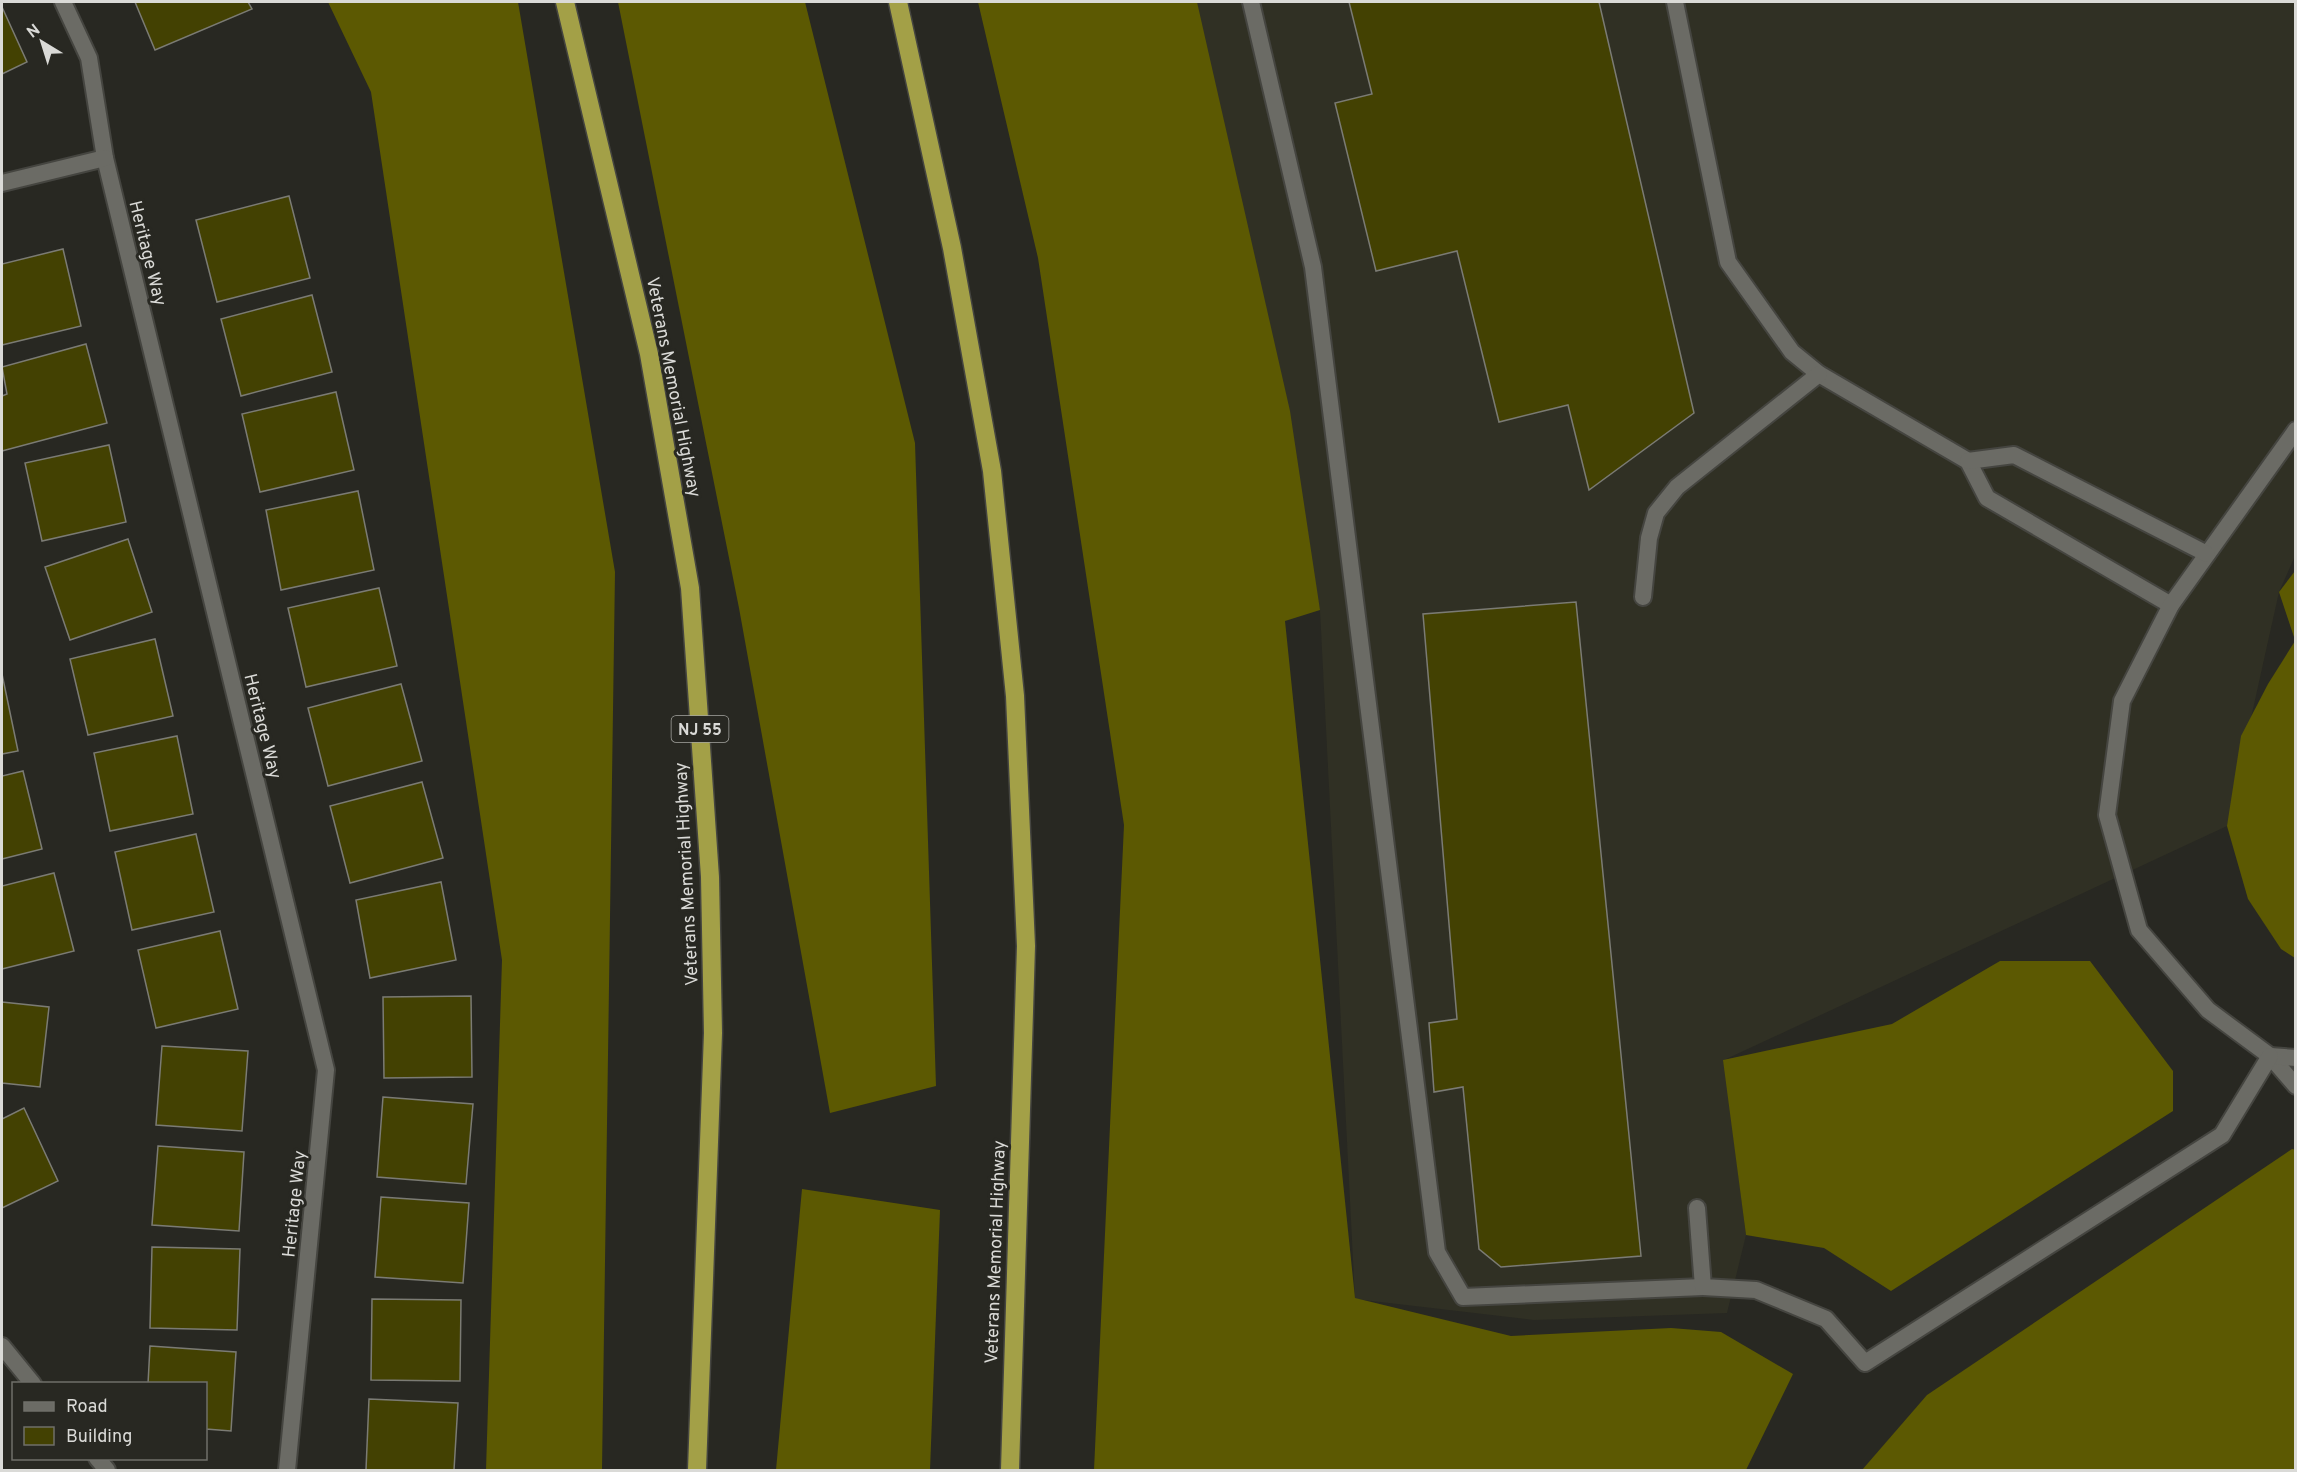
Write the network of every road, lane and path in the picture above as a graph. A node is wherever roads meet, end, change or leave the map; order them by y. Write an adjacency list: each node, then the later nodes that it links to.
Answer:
1 (63, 2): 6 (street, Heritage Way)
2 (565, 2): 22 (highway, Veterans Memorial Highway / NJ 55)
3 (898, 2): 23 (highway, Veterans Memorial Highway)
4 (1251, 2): 18 (street)
5 (1675, 2): 8 (street)
6 (105, 158): 7 (street); 21 (street, Heritage Way)
7 (2, 183)
8 (1819, 374): 10 (street); 12 (street)
9 (2295, 429): 11 (street)
10 (1968, 461): 11 (street); 13 (street)
11 (2207, 554): 13 (street)
12 (1642, 597)
13 (2171, 605): 14 (street)
14 (2270, 1056): 15 (street); 16 (street); 18 (street)
15 (2295, 1058)
16 (2295, 1086)
17 (1697, 1208): 18 (street)
18 (1703, 1287)
19 (2, 1346): 20 (street)
20 (32, 1382)
21 (287, 1470)
22 (697, 1470)
23 (1010, 1470)

